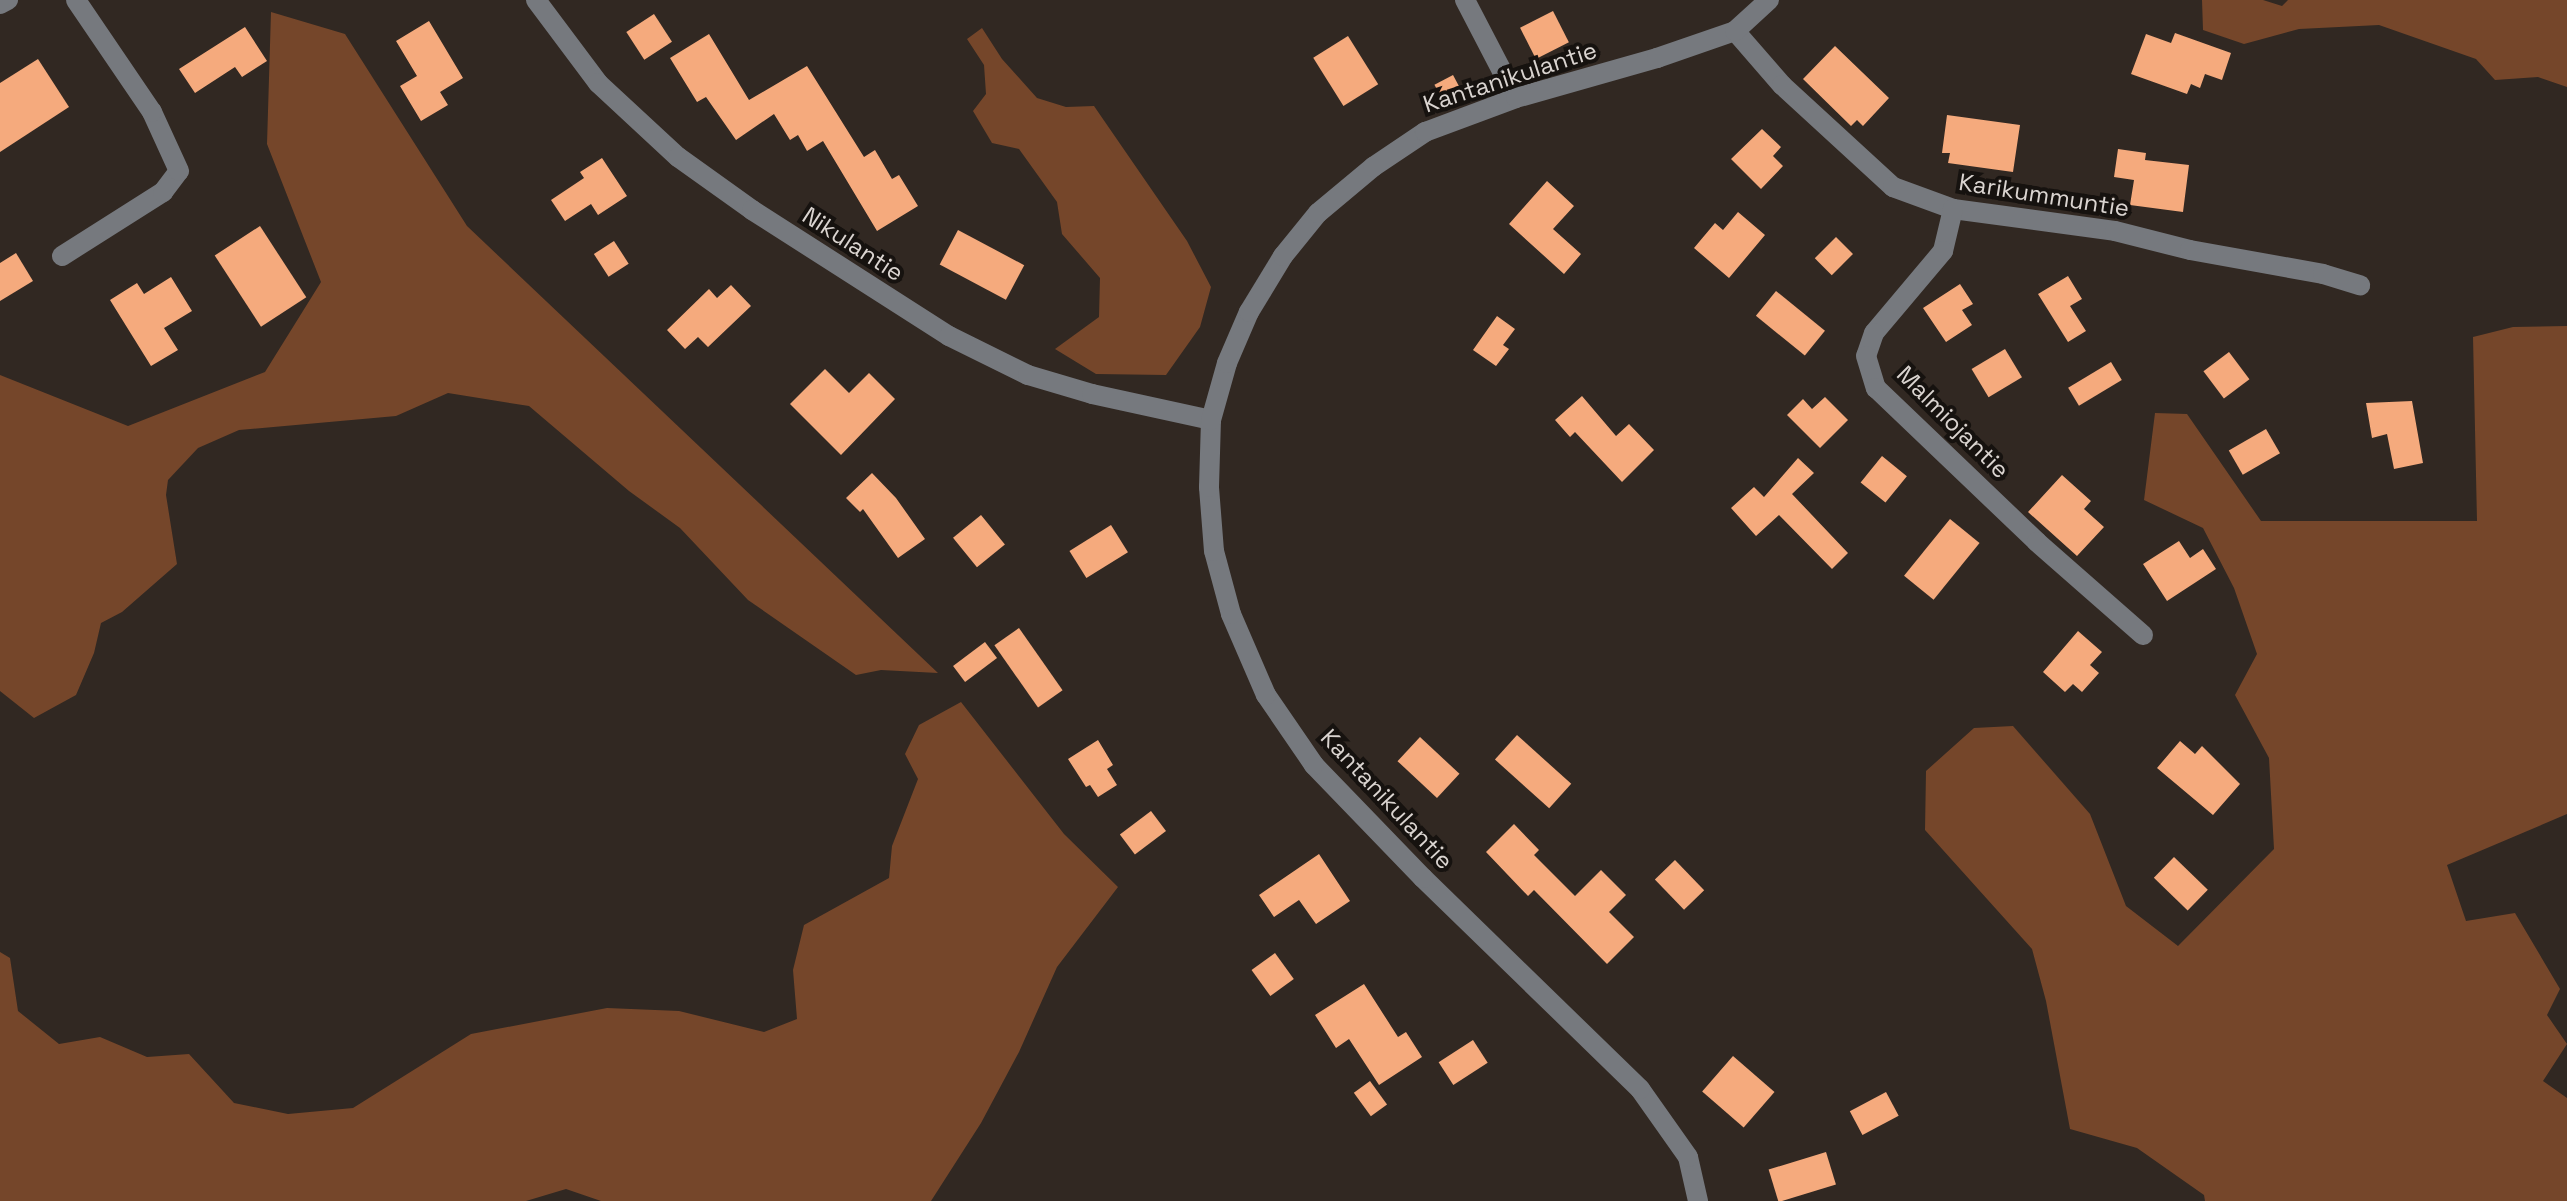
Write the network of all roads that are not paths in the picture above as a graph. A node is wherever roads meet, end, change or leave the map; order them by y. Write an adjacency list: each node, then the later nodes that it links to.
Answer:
1 (8, 0): 6 (street)
2 (76, 0): 10 (street)
3 (536, 0): 12 (street, Nikulantie)
4 (1465, 0): 8 (street)
5 (1769, 0): 7 (street, Kantanikulantie)
6 (0, 4)
7 (1735, 31): 8 (street, Kantanikulantie); 9 (street, Karikummuntie)
8 (1516, 98): 12 (street, Kantanikulantie)
9 (1953, 209): 11 (street, Karikummuntie); 13 (street, Malmiojantie)
10 (62, 256)
11 (2360, 285)
12 (1211, 420): 14 (street, Kantanikulantie)
13 (2143, 635)
14 (1698, 1201)

